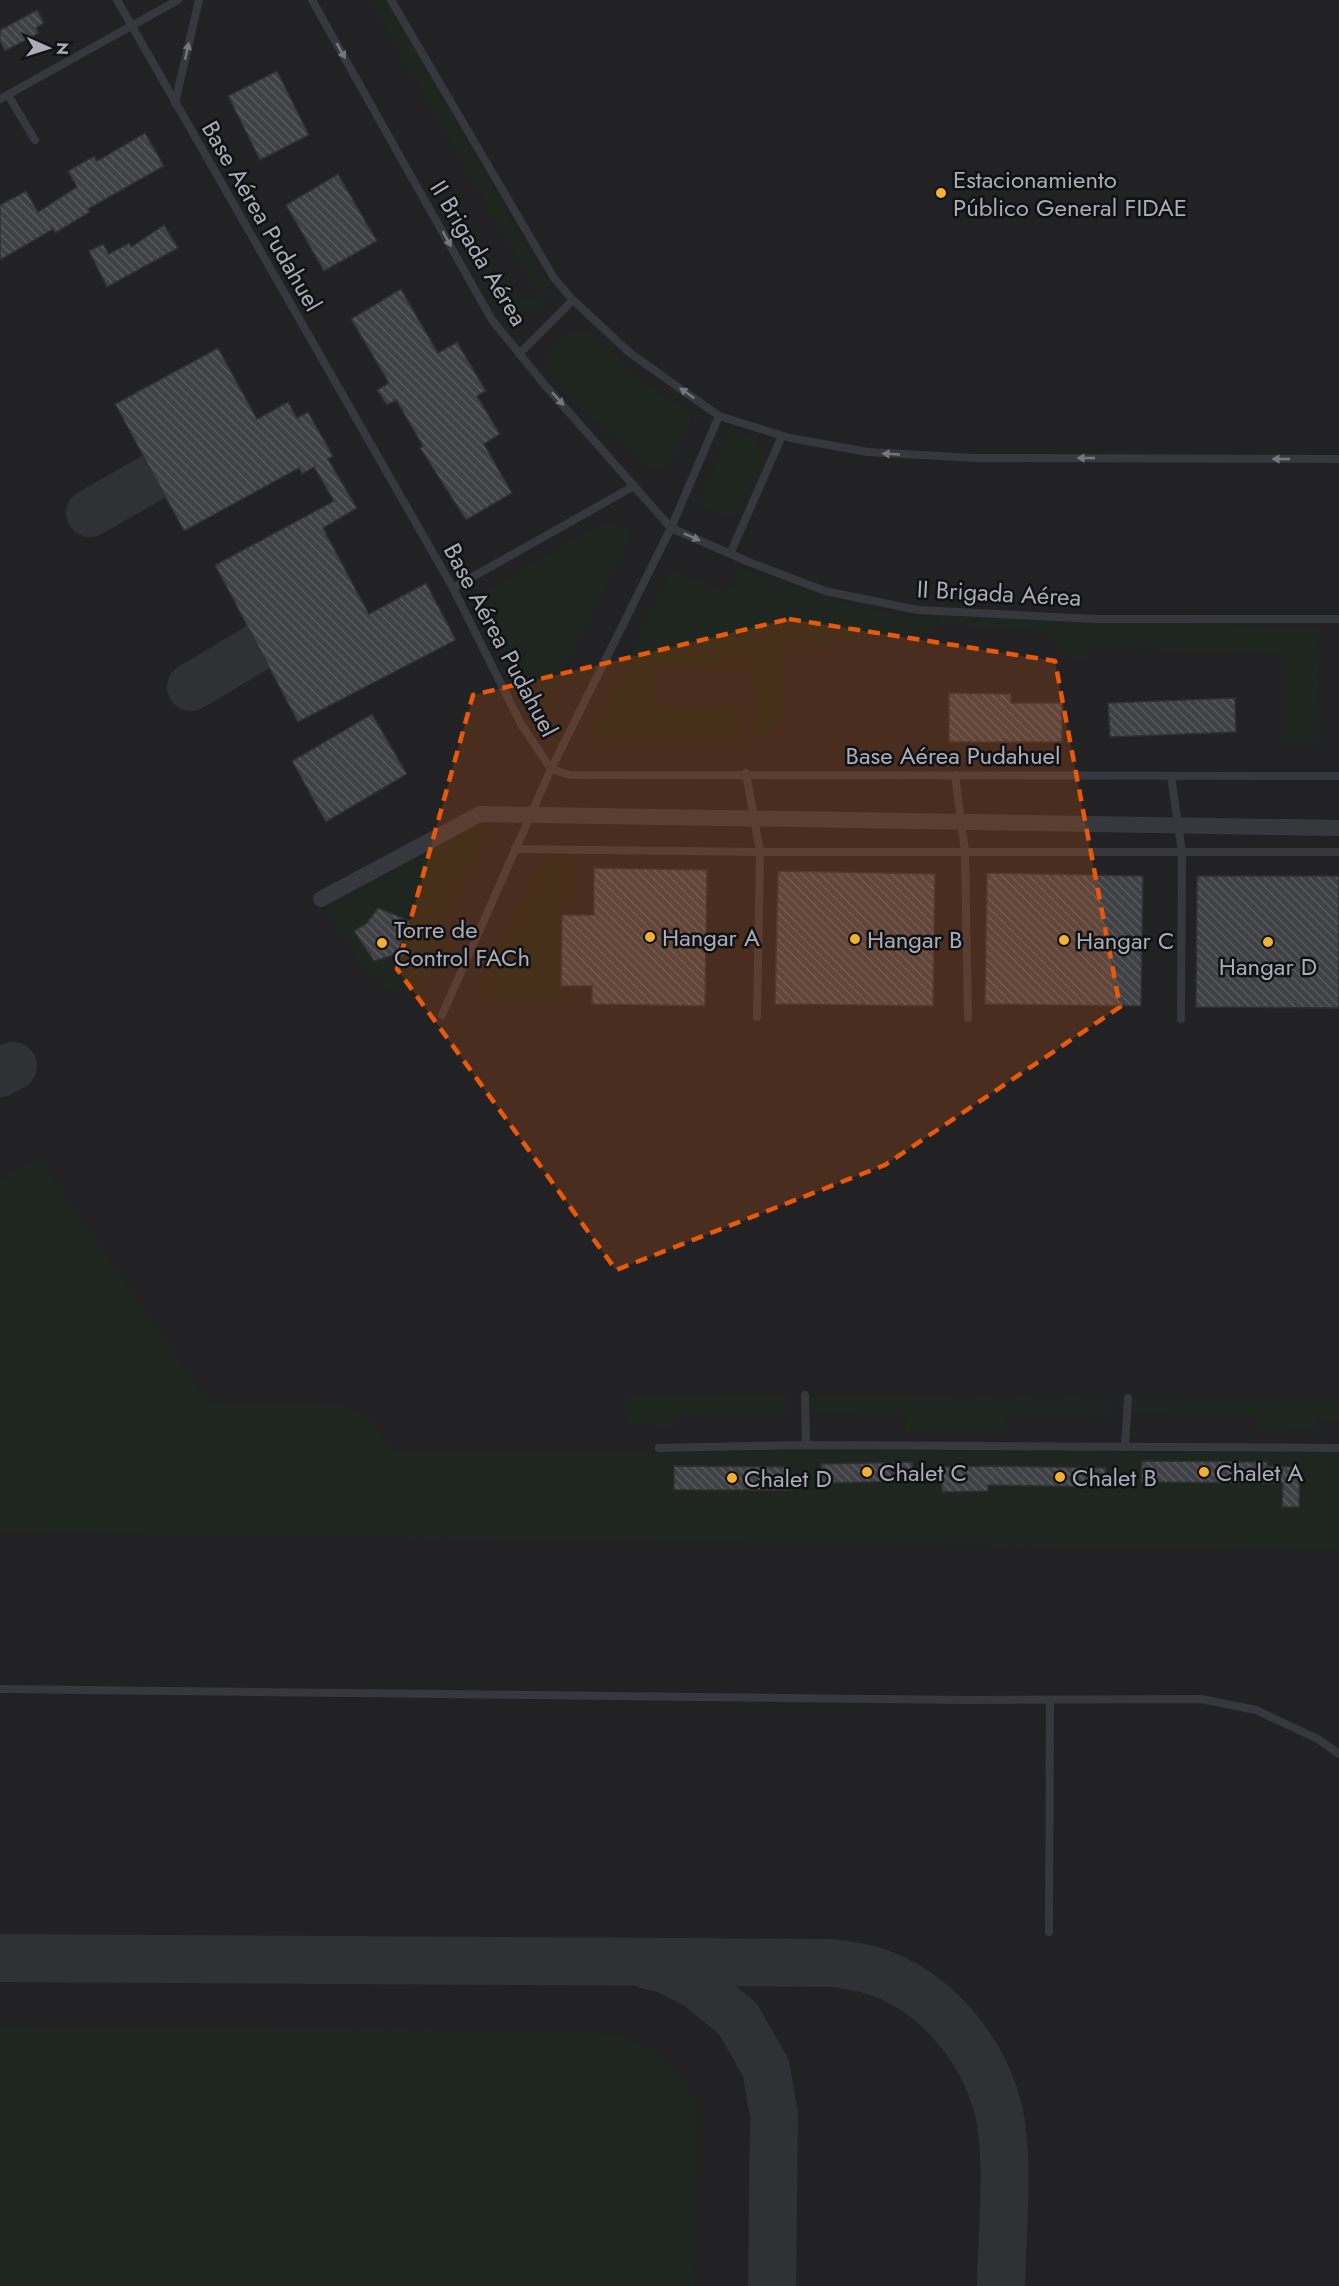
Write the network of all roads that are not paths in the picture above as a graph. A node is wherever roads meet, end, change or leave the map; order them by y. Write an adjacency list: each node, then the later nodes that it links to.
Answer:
1 (117, 0): 6 (lane, Base Aérea Pudahuel)
2 (178, 0): 6 (lane)
3 (199, 0): 8 (lane, one-way to 3)
4 (312, 0): 11 (lane, II Brigada Aérea, one-way to 11)
5 (391, 0): 10 (lane)
6 (130, 25): 7 (lane); 8 (lane, Base Aérea Pudahuel)
7 (4, 97): 9 (lane)
8 (175, 103): 18 (lane, Base Aérea Pudahuel)
9 (35, 140)
10 (573, 300): 11 (lane); 12 (lane, one-way to 10)
11 (519, 354): 15 (lane, II Brigada Aérea, one-way to 15)
12 (719, 416): 13 (lane); 16 (lane)
13 (782, 436): 14 (lane, one-way to 13); 17 (lane)
14 (1339, 459)
15 (634, 486): 16 (lane, II Brigada Aérea); 18 (lane)
16 (671, 528): 17 (lane, II Brigada Aérea, one-way to 17); 20 (lane)
17 (730, 554): 19 (lane, II Brigada Aérea)
18 (453, 588): 20 (lane, Base Aérea Pudahuel)
19 (1339, 619)
20 (551, 769): 21 (lane, Base Aérea Pudahuel); 25 (lane)
21 (746, 773): 22 (lane, Base Aérea Pudahuel); 26 (lane)
22 (955, 775): 23 (lane, Base Aérea Pudahuel); 27 (lane)
23 (1171, 776): 24 (lane, Base Aérea Pudahuel); 28 (lane)
24 (1339, 776)
25 (531, 815): 26 (street); 30 (lane); 35 (street)
26 (754, 818): 27 (street); 31 (lane)
27 (961, 822): 28 (street); 32 (lane)
28 (1178, 826): 29 (street); 33 (lane)
29 (1339, 828)
30 (515, 849): 31 (lane); 36 (lane)
31 (760, 852): 32 (lane); 37 (lane)
32 (965, 852): 33 (lane); 38 (lane)
33 (1182, 852): 34 (lane); 39 (lane)
34 (1339, 852)
35 (321, 899)
36 (442, 1016)
37 (757, 1017)
38 (968, 1018)
39 (1181, 1019)
40 (805, 1395): 42 (lane)
41 (1128, 1398): 43 (lane)
42 (806, 1445): 43 (lane); 44 (lane)
43 (1125, 1447): 45 (lane)
44 (658, 1448)
45 (1339, 1448)
46 (0, 1689): 47 (lane)
47 (1050, 1700): 48 (lane); 49 (lane)
48 (1339, 1754)
49 (1049, 1932)

